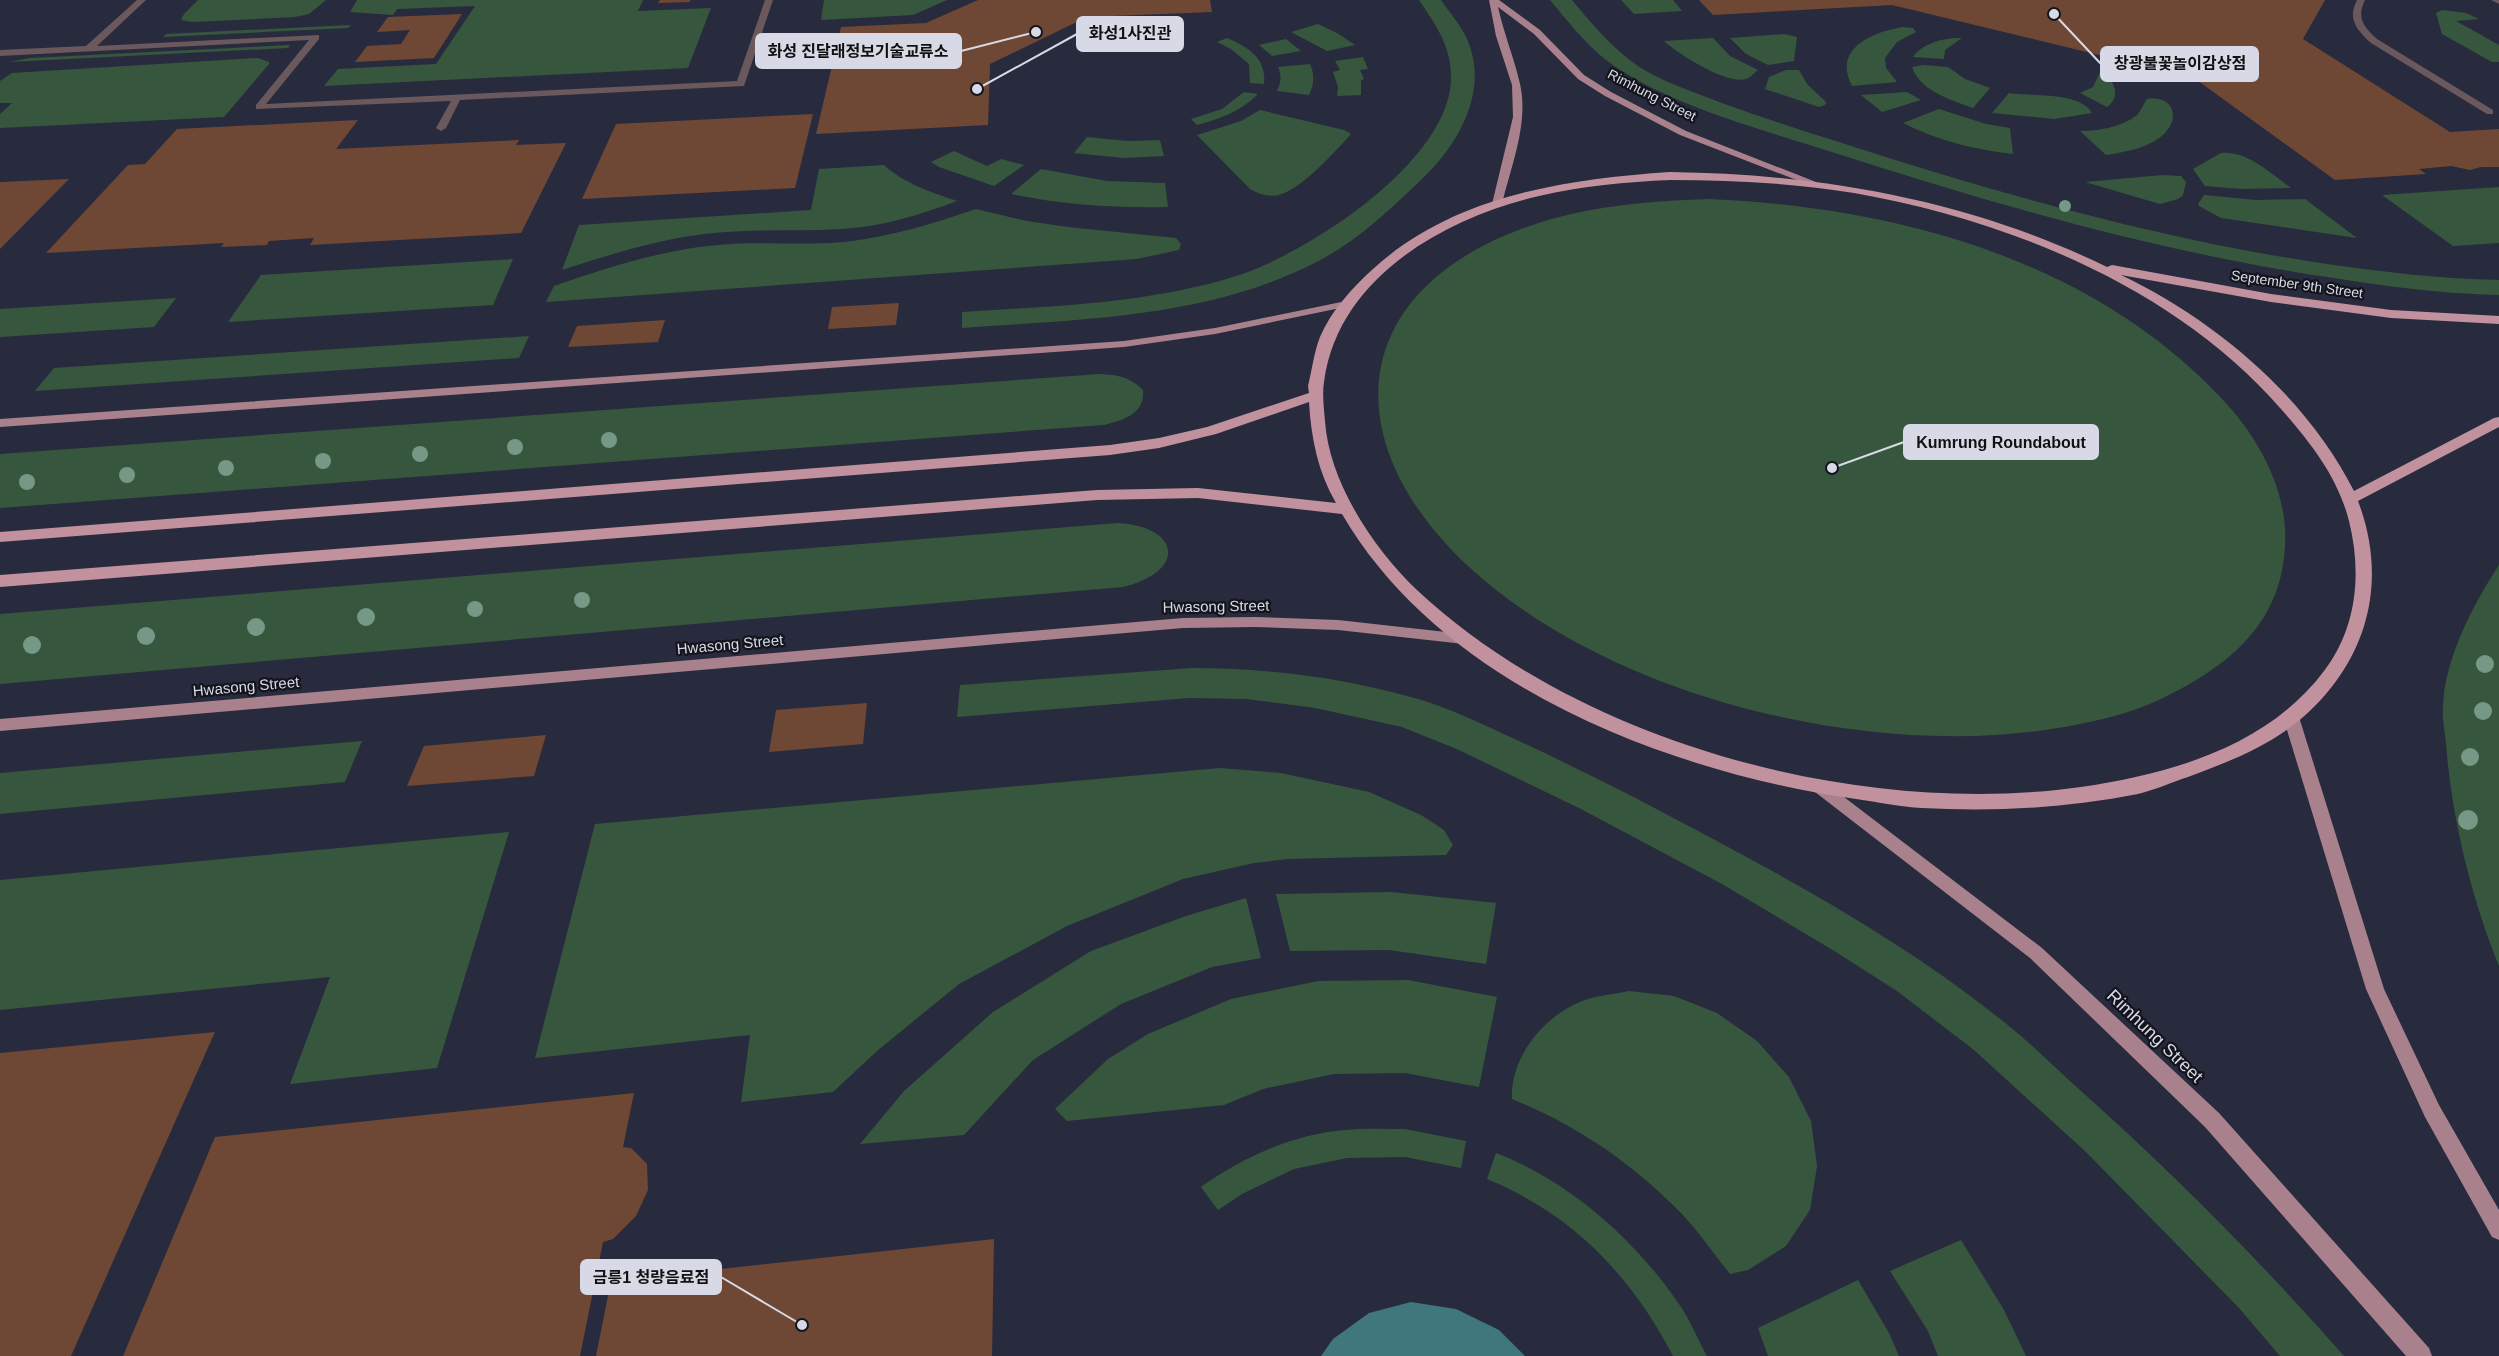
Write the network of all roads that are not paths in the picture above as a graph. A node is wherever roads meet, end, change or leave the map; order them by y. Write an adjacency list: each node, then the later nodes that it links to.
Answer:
1 (142, 0): 5 (street)
2 (769, 0): 7 (street)
3 (1494, 0): 10 (main road, Rimhung Street); 11 (main road, Rimhung Street)
4 (2361, 0): 8 (street)
5 (89, 48): 6 (street); 7 (street)
6 (0, 53)
7 (457, 97): 9 (street)
8 (2490, 112)
9 (441, 128)
10 (1815, 184): 11 (highway); 12 (highway)
11 (1497, 204): 13 (highway)
12 (2092, 266): 14 (highway, September 9th Street); 18 (highway)
13 (1346, 304): 15 (highway); 17 (main road)
14 (2499, 320)
15 (1314, 396): 19 (highway); 20 (highway)
16 (2499, 421): 18 (highway)
17 (0, 423)
18 (2350, 499): 23 (highway)
19 (1344, 509): 21 (highway); 22 (highway)
20 (0, 537)
21 (0, 581)
22 (1464, 639): 24 (main road, Hwasong Street); 25 (highway)
23 (2291, 717): 25 (highway); 26 (main road)
24 (0, 725)
25 (1821, 788): 27 (main road, Rimhung Street)
26 (2499, 1230)
27 (2421, 1356)

